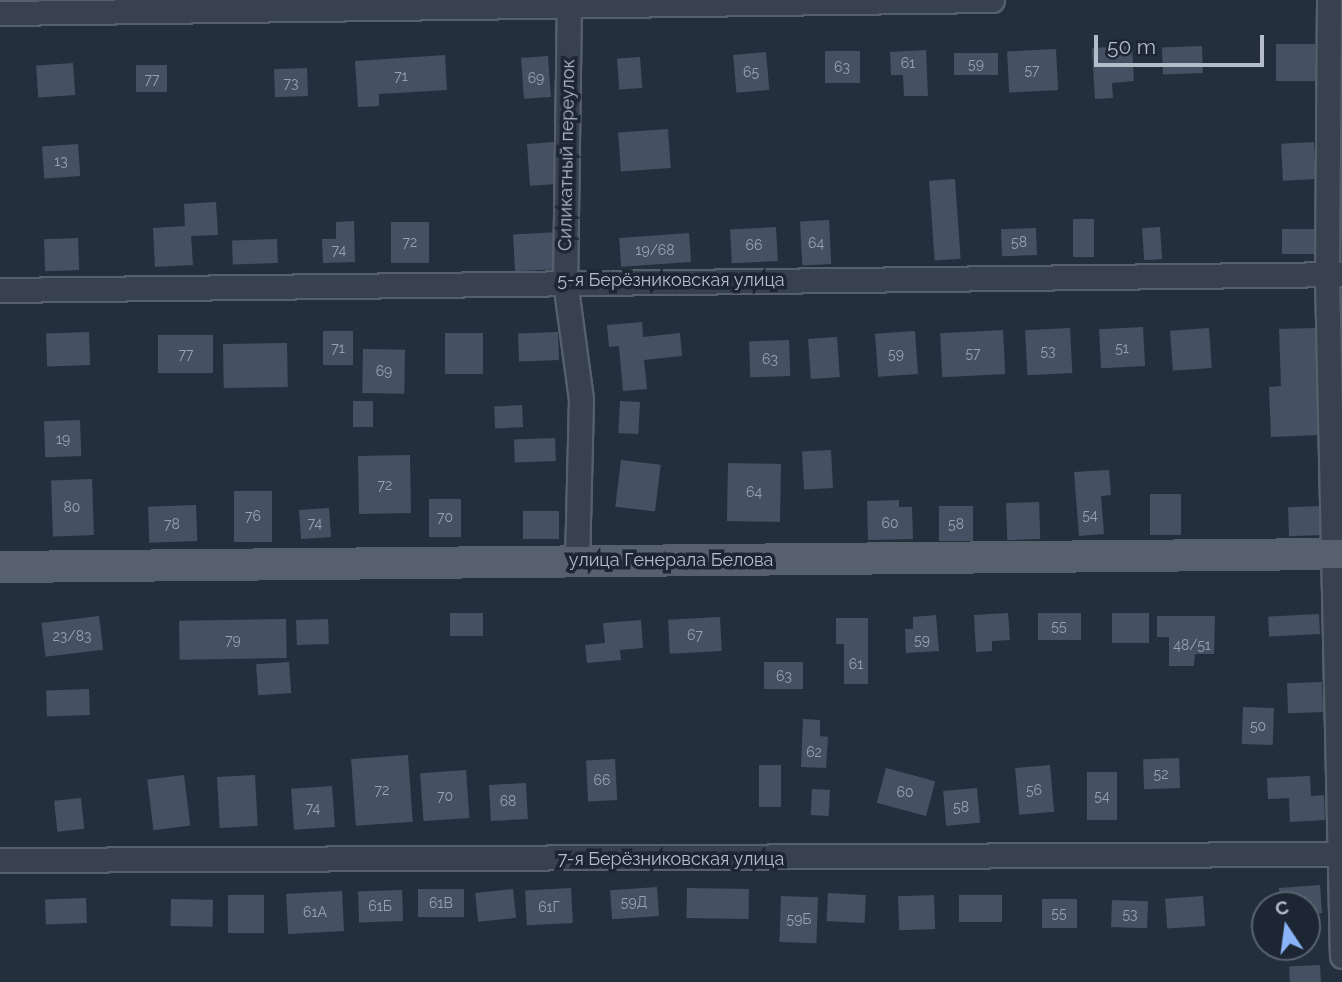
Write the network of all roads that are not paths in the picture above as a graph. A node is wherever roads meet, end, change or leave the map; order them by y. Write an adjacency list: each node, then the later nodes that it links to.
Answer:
1 (992, 0): 3 (street)
2 (1329, 0): 5 (street)
3 (569, 3): 4 (street); 6 (street, Силикатный переулок)
4 (0, 13)
5 (1335, 275): 6 (street, 5-я Берёзниковская улица); 8 (street)
6 (565, 281): 7 (street, 5-я Берёзниковская улица); 9 (street, Силикатный переулок)
7 (0, 290)
8 (1338, 555): 9 (main road, улица Генерала Белова); 11 (street)
9 (577, 561): 10 (main road, улица Генерала Белова)
10 (0, 567)
11 (1340, 854): 12 (street, 7-я Берёзниковская улица); 13 (street)
12 (0, 860)
13 (1342, 956)

